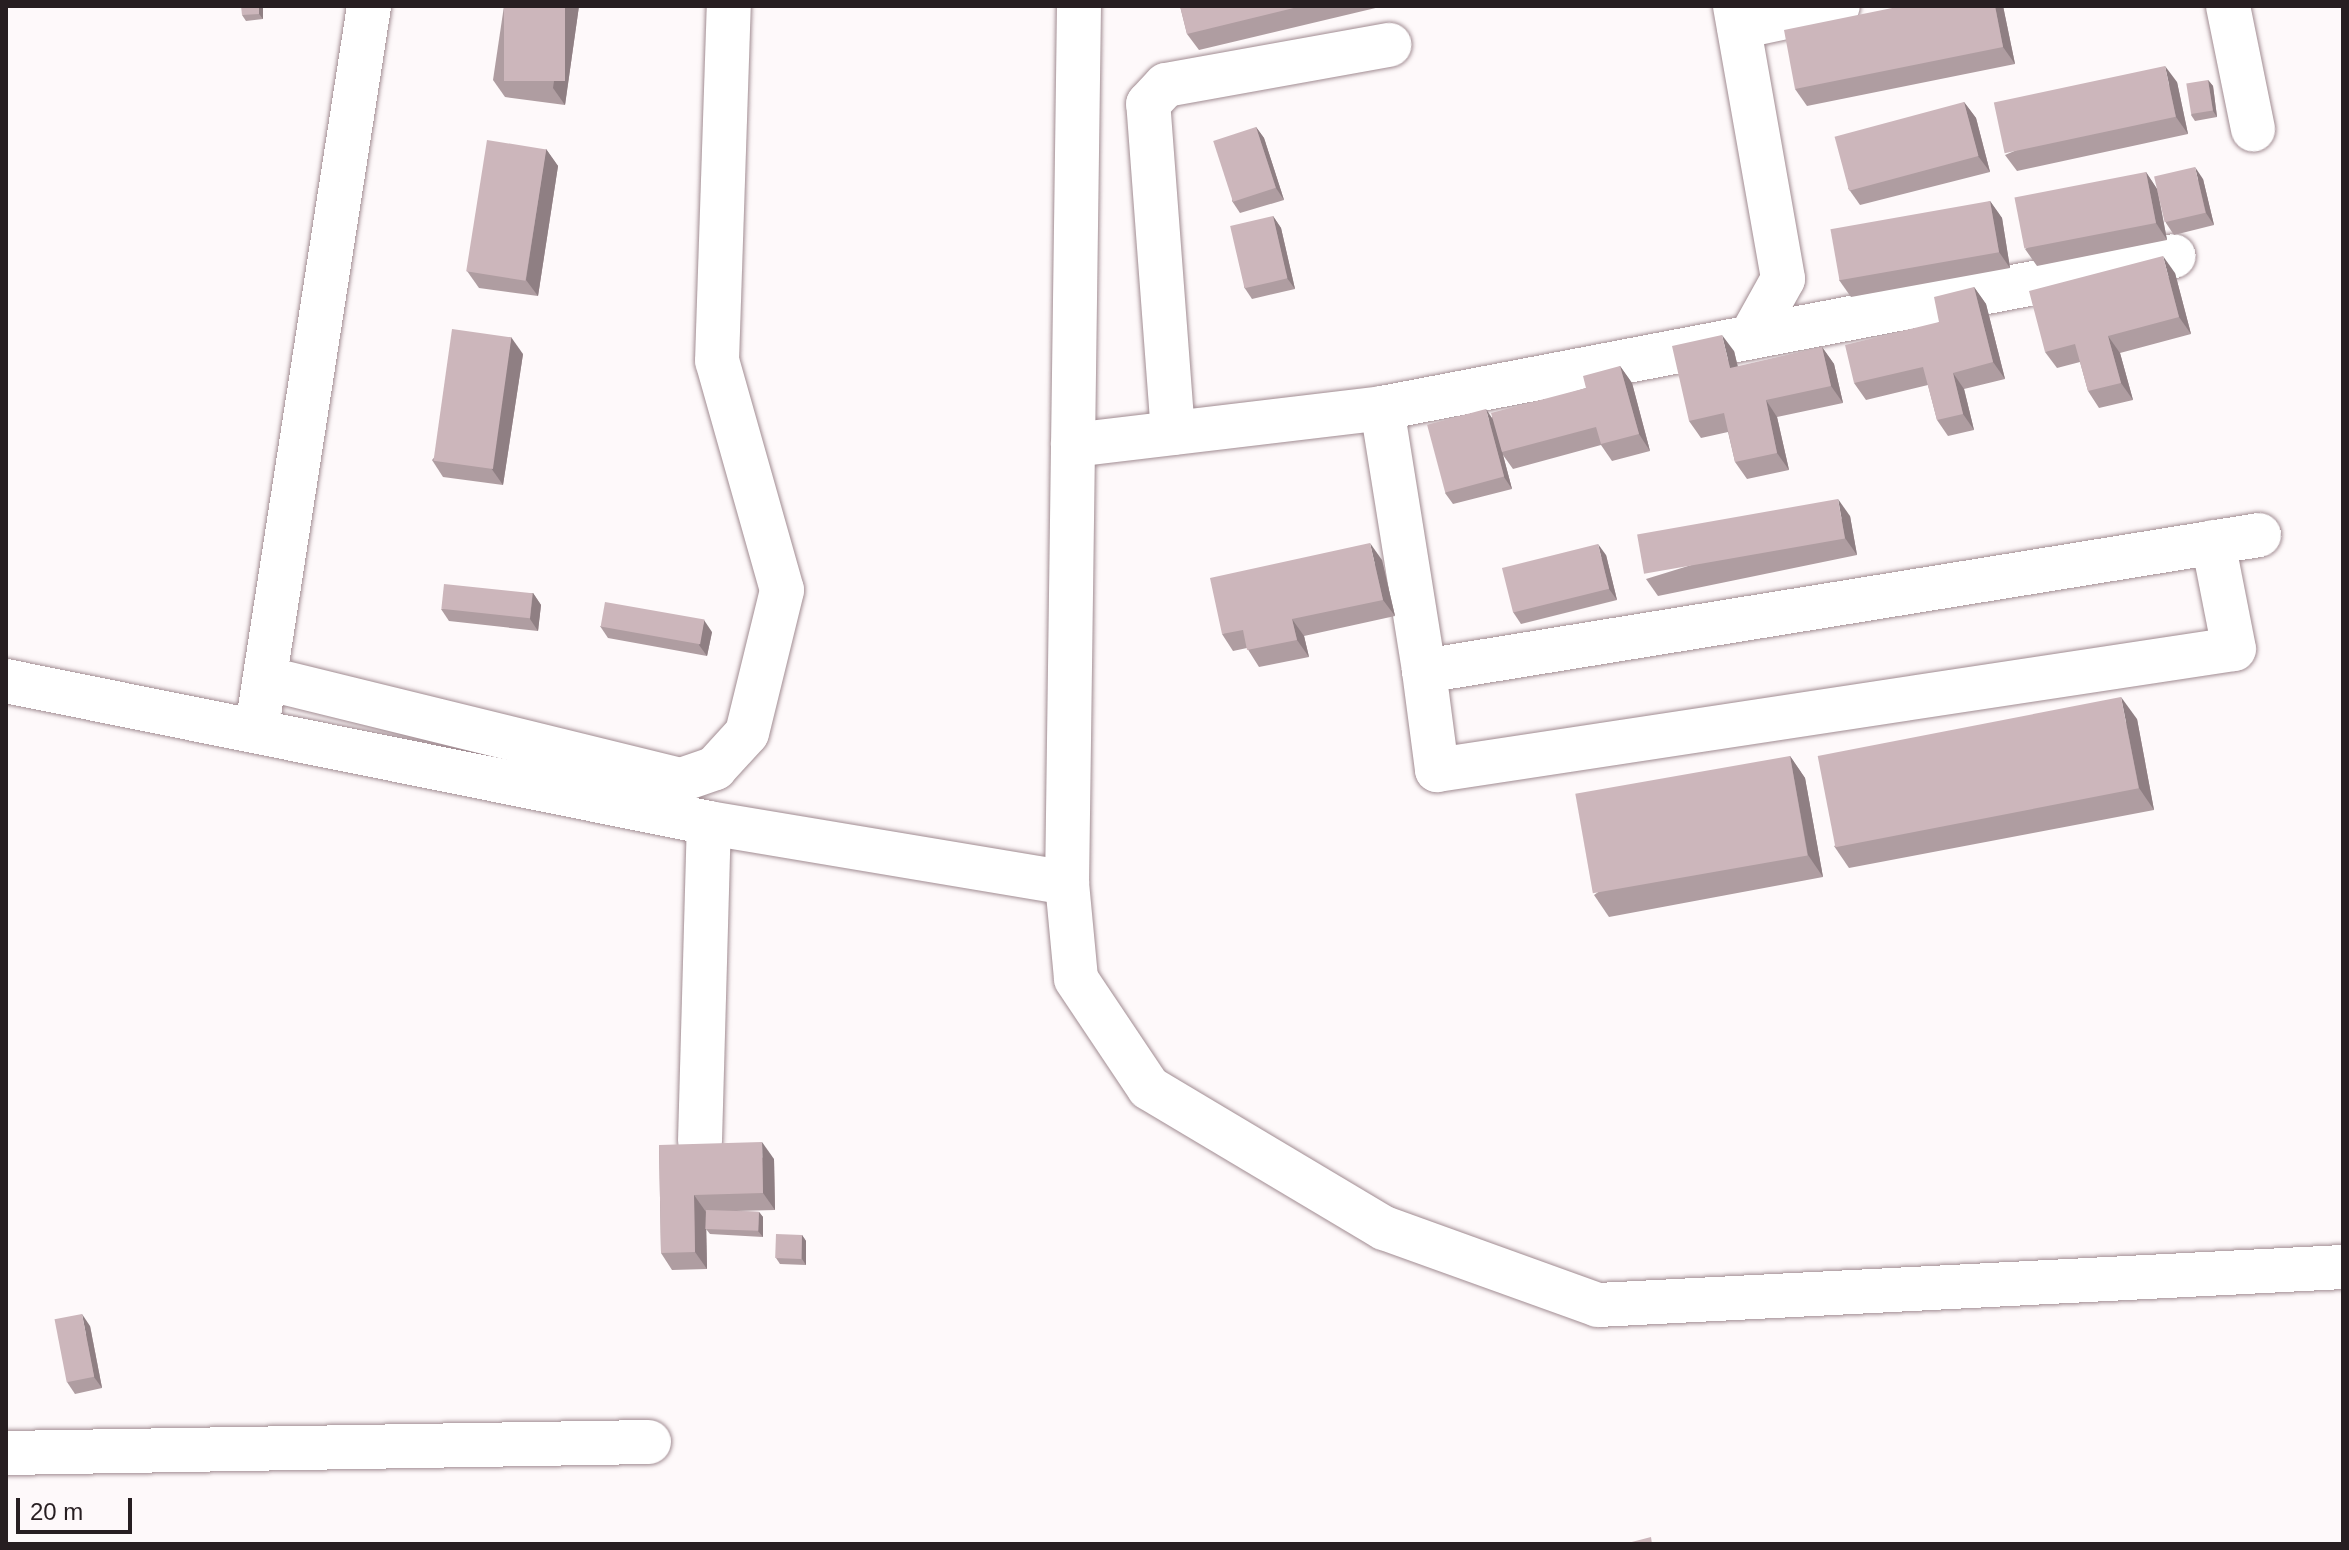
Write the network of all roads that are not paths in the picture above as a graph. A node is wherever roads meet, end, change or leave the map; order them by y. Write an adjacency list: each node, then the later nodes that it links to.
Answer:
1 (369, 6): 17 (street)
2 (729, 6): 17 (street)
3 (1079, 6): 13 (street)
4 (1838, 6): 6 (street)
5 (2228, 6): 8 (street)
6 (1737, 16): 10 (street)
7 (1389, 45): 12 (street)
8 (2253, 129)
9 (2174, 256): 10 (street)
10 (1754, 331): 11 (street)
11 (1382, 408): 12 (street); 16 (street)
12 (1173, 433): 13 (street)
13 (1073, 445): 21 (street)
14 (2259, 535): 15 (street)
15 (2213, 542): 16 (street); 16 (street)
16 (1424, 671)
17 (265, 678): 19 (street)
18 (6, 681): 19 (street)
19 (256, 735): 20 (street)
20 (709, 823): 21 (street); 22 (street)
21 (1067, 883): 23 (street)
22 (700, 1141)
23 (2343, 1267)
24 (649, 1442): 25 (street)
25 (6, 1453)

